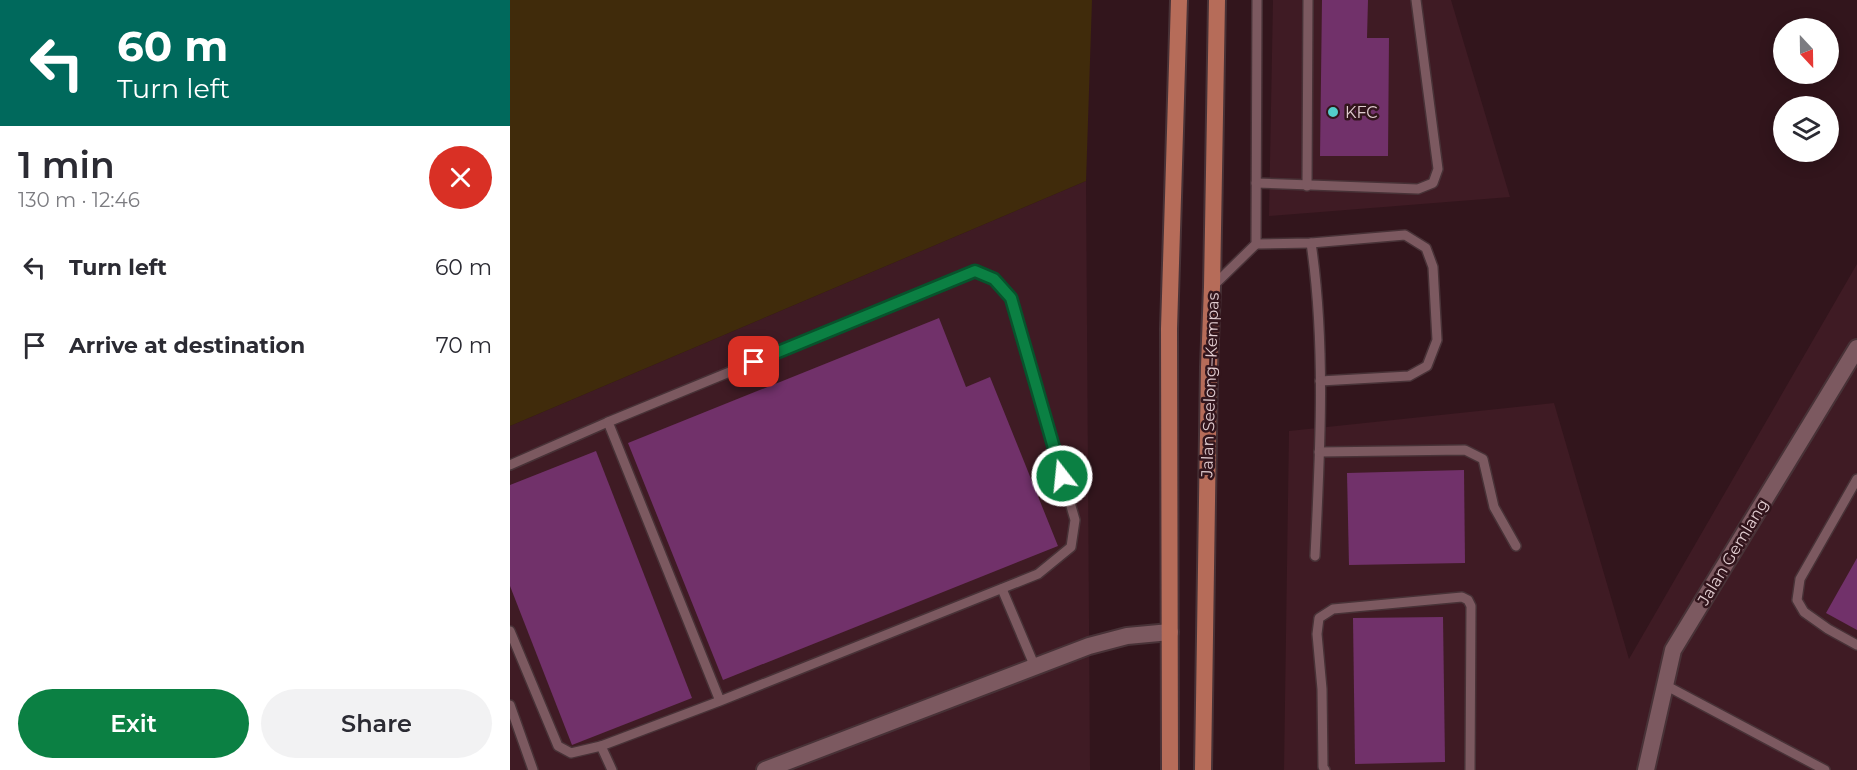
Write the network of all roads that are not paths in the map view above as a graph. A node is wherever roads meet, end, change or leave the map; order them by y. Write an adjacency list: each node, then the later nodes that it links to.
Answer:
1 (1179, 0): 21 (main road)
2 (1217, 0): 10 (main road, Jalan Seelong–Kempas)
3 (1257, 0): 6 (lane)
4 (1308, 0): 7 (lane)
5 (1416, 0): 7 (lane)
6 (1257, 183): 7 (lane); 9 (lane)
7 (1306, 186)
8 (1311, 243): 9 (lane); 12 (lane); 12 (lane)
9 (1256, 244): 10 (lane)
10 (1212, 287): 32 (main road, Jalan Seelong–Kempas)
11 (1857, 348): 24 (street, Jalan Gemlang)
12 (1320, 381): 14 (lane)
13 (608, 422): 15 (lane); 19 (lane); 25 (lane)
14 (1319, 452): 17 (lane); 18 (lane)
15 (510, 465)
16 (1857, 479): 22 (lane)
17 (1516, 546)
18 (1315, 556)
19 (1002, 589): 23 (lane); 25 (lane)
20 (510, 631): 27 (lane)
21 (1170, 632): 23 (street); 31 (main road)
22 (1857, 645)
23 (1035, 667): 30 (street)
24 (1665, 685): 35 (street, Jalan Gemlang); 36 (lane)
25 (720, 701): 27 (lane)
26 (510, 705): 28 (lane)
27 (601, 746): 29 (lane)
28 (533, 770)
29 (612, 770)
30 (765, 770)
31 (1170, 770)
32 (1203, 770)
33 (1325, 770): 34 (lane)
34 (1470, 770)
35 (1646, 770)
36 (1825, 770)

